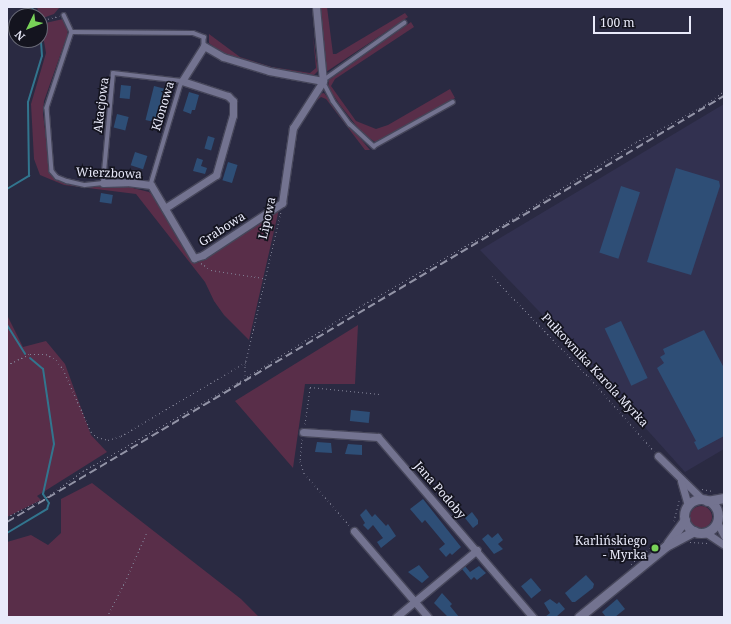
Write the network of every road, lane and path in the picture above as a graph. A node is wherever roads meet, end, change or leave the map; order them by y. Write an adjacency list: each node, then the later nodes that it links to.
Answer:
1 (316, 7): 8 (street)
2 (64, 15): 3 (path); 5 (lane)
3 (48, 19)
4 (405, 23): 8 (lane)
5 (72, 32): 6 (lane); 11 (lane, Wierzbowa)
6 (204, 46): 7 (street, Klonowa); 8 (street)
7 (182, 81): 11 (lane, Akacjowa); 12 (lane, Klonowa); 14 (street)
8 (323, 81): 10 (lane); 13 (street, Lipowa)
9 (724, 91): 20 (path)
10 (453, 102)
11 (103, 183): 12 (street, Wierzbowa)
12 (151, 185): 14 (street, Wierzbowa)
13 (282, 203): 15 (street, Grabowa); 17 (path, Lipowa)
14 (165, 208): 15 (street, Wierzbowa)
15 (194, 258): 17 (path)
16 (492, 276): 23 (path, Pułkownika Karola Myrka)
17 (264, 278): 18 (path, Lipowa)
18 (246, 362): 19 (path); 20 (path, Lipowa)
19 (7, 365)
20 (246, 376): 30 (path)
21 (380, 394): 22 (path)
22 (303, 432): 34 (path); 41 (street, Jana Podoby)
23 (658, 456): 24 (street)
24 (689, 492): 25 (path); 27 (street); 28 (street); 33 (path)
25 (715, 492)
26 (724, 498): 27 (street)
27 (705, 500): 28 (street); 31 (street)
28 (688, 505): 32 (street)
29 (724, 507): 31 (street)
30 (7, 517)
31 (717, 518): 37 (street); 38 (street)
32 (685, 520): 35 (street); 39 (street)
33 (674, 523)
34 (354, 531): 43 (street)
35 (694, 531): 37 (street); 39 (street)
36 (147, 532): 44 (path)
37 (705, 532): 40 (street)
38 (724, 536)
39 (665, 542): 42 (path); 48 (street)
40 (724, 545)
41 (477, 550): 43 (street); 47 (street, Jana Podoby)
42 (628, 568)
43 (416, 603): 45 (street); 46 (street)
44 (107, 617)
45 (396, 617)
46 (428, 617)
47 (533, 617)
48 (579, 617)

